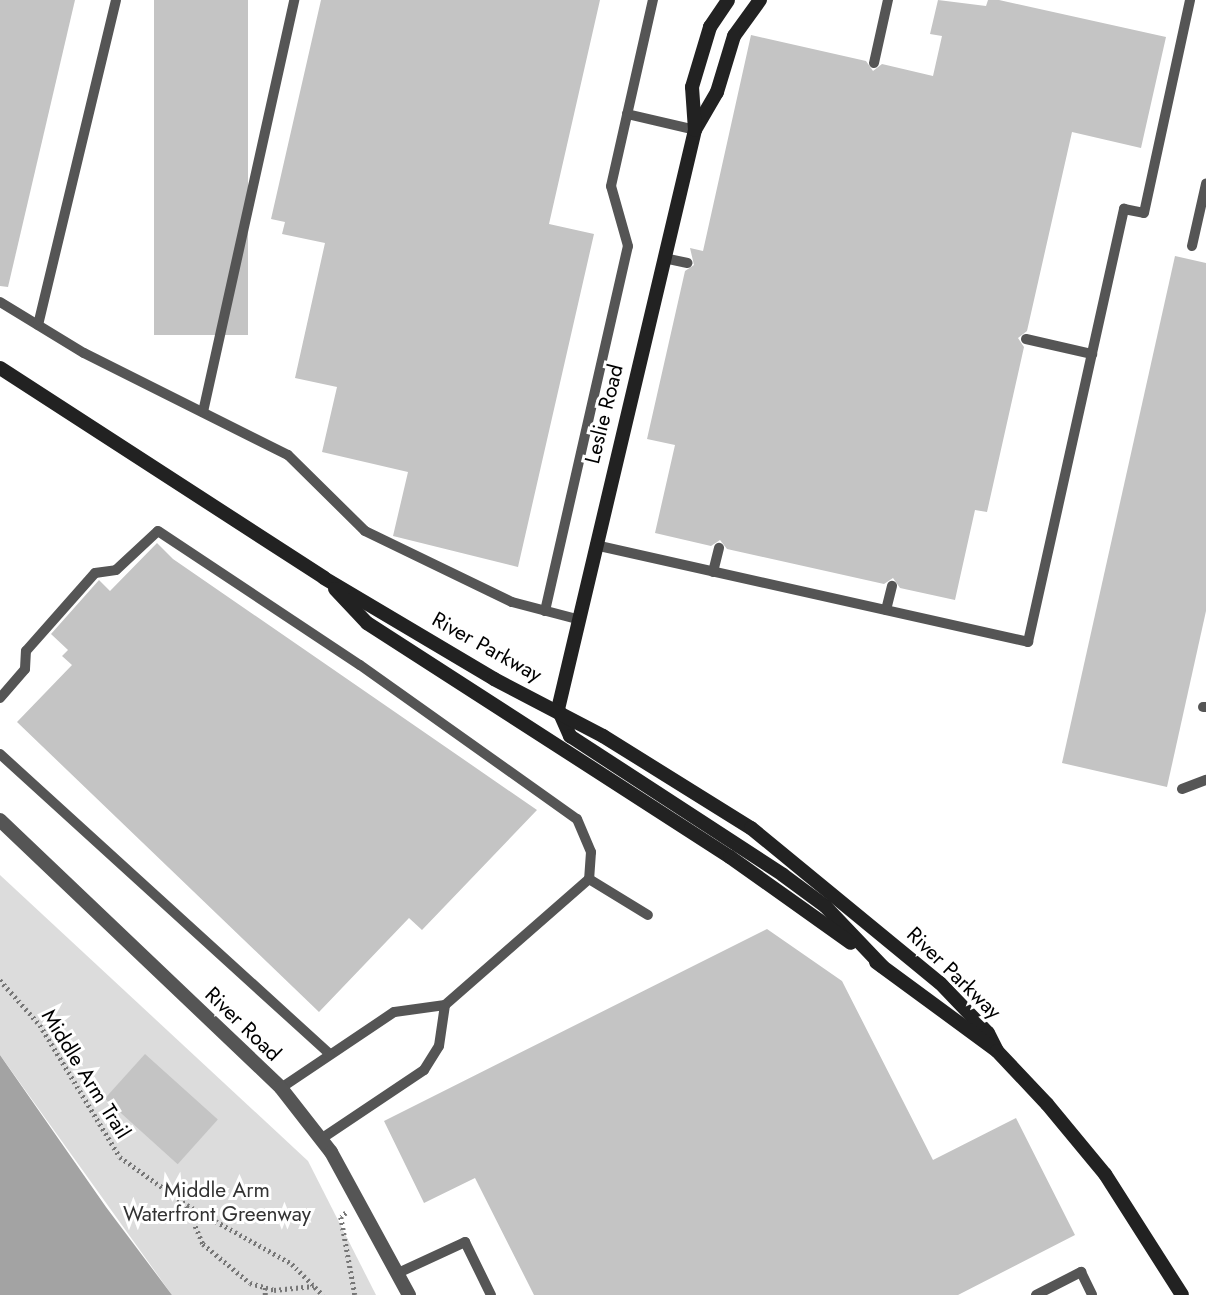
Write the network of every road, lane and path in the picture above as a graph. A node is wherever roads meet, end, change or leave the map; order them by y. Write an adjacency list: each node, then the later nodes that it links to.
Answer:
1 (116, 0): 16 (lane)
2 (294, 0): 20 (lane)
3 (653, 0): 9 (lane)
4 (728, 0): 10 (street, Leslie Road)
5 (760, 0): 10 (street, Leslie Road)
6 (888, 0): 8 (lane)
7 (1190, 0): 18 (lane)
8 (874, 63)
9 (627, 114): 10 (lane); 27 (lane)
10 (695, 130): 13 (street, Leslie Road)
11 (1206, 184): 12 (lane)
12 (1192, 247)
13 (664, 258): 14 (lane); 21 (street, Leslie Road)
14 (687, 263)
15 (0, 302): 16 (lane)
16 (38, 325): 20 (lane)
17 (1026, 339): 18 (lane)
18 (1092, 354): 26 (lane)
19 (0, 368): 24 (street)
20 (203, 412): 27 (lane)
21 (595, 545): 23 (lane); 28 (street, Leslie Road)
22 (719, 548): 23 (lane)
23 (713, 572): 26 (lane)
24 (324, 578): 30 (street, River Parkway); 37 (street, River Parkway)
25 (892, 586): 26 (lane)
26 (886, 610)
27 (545, 611): 28 (lane)
28 (577, 619): 30 (street, Leslie Road)
29 (0, 698): 35 (lane)
30 (558, 709): 37 (street); 40 (street, River Parkway)
31 (0, 754): 41 (lane)
32 (1206, 780): 33 (lane)
33 (1182, 789)
34 (0, 820): 42 (street, River Road)
35 (589, 879): 36 (lane); 39 (lane)
36 (648, 915)
37 (883, 967): 40 (street, River Parkway)
38 (0, 980): 44 (path, Middle Arm Trail)
39 (445, 1005): 41 (lane); 43 (lane)
40 (997, 1051): 56 (street)
41 (330, 1054): 42 (lane)
42 (281, 1088): 43 (street, River Road)
43 (321, 1139): 45 (street, River Road)
44 (187, 1205): 47 (path, Middle Arm Trail); 48 (path)
45 (360, 1205): 46 (street, River Road); 51 (path)
46 (397, 1273): 52 (street, River Road); 53 (lane)
47 (314, 1286): 48 (path); 50 (path, Middle Arm Trail)
48 (265, 1287): 49 (path)
49 (265, 1295)
50 (323, 1295)
51 (355, 1295)
52 (409, 1295)
53 (491, 1295)
54 (1036, 1295): 55 (lane)
55 (1093, 1295)
56 (1182, 1295)

